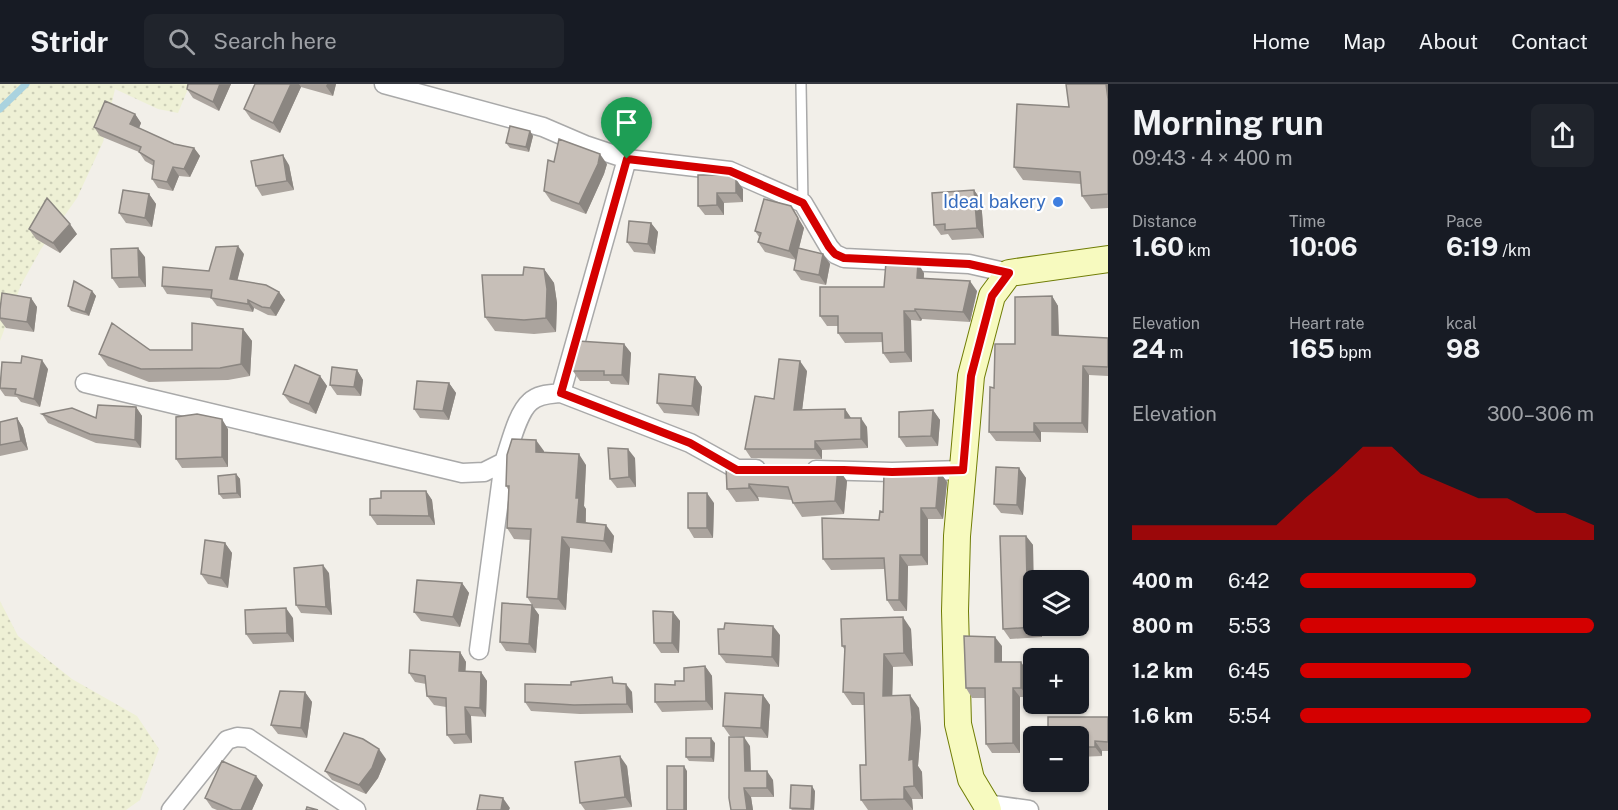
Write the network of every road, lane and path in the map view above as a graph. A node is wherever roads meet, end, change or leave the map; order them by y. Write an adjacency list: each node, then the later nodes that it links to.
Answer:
1 (384, 84): 3 (street)
2 (801, 84): 4 (lane)
3 (627, 159): 4 (street); 8 (street)
4 (803, 203): 6 (street)
5 (1108, 259): 6 (main road)
6 (1009, 273): 12 (main road)
7 (85, 383): 9 (street)
8 (561, 393): 9 (street); 10 (street)
9 (504, 462): 13 (street)
10 (773, 470)
11 (796, 470): 12 (street)
12 (963, 470): 14 (main road)
13 (479, 650)
14 (987, 807): 17 (street)
15 (171, 810): 16 (street)
16 (356, 810)
17 (1029, 810)

